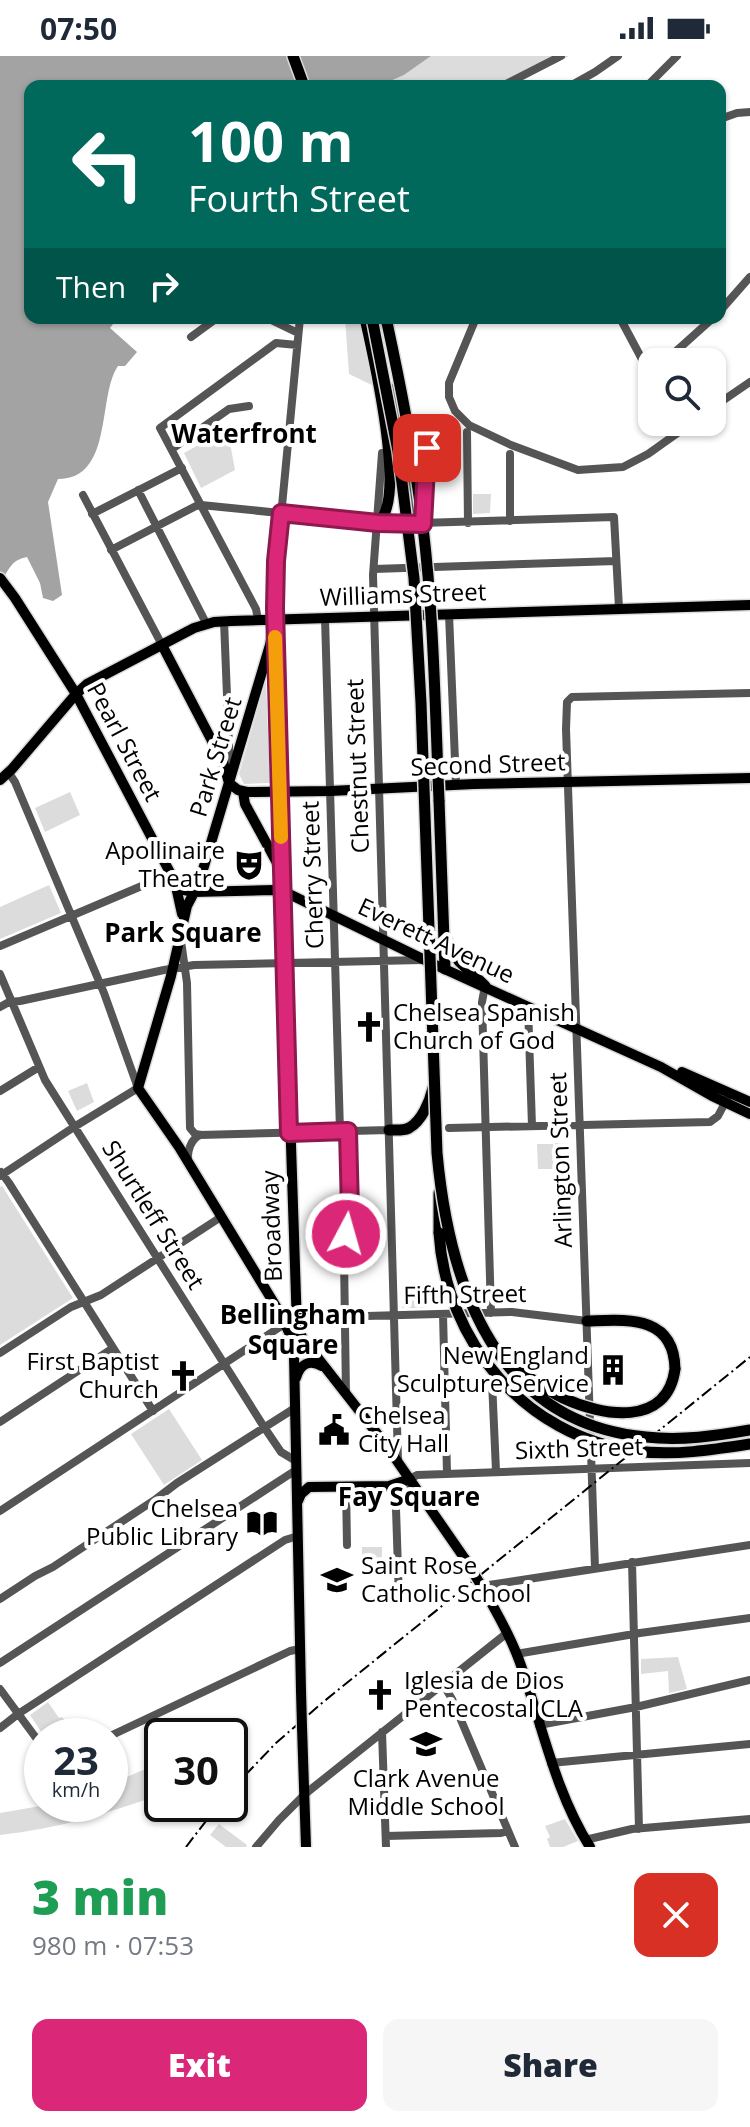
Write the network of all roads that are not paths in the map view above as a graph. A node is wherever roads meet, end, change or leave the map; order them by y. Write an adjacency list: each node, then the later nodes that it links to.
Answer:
1 (293, 56): 5 (highway)
2 (561, 56): 6 (street)
3 (618, 56): 7 (street)
4 (677, 56): 8 (street)
5 (302, 80)
6 (514, 80)
7 (581, 80)
8 (653, 80)
9 (750, 112): 10 (street)
10 (726, 117)
11 (750, 277): 12 (street)
12 (726, 304)
13 (209, 324): 25 (street)
14 (279, 324): 24 (street)
15 (299, 324): 24 (street, Broadway)
16 (366, 324): 44 (highway)
17 (373, 324): 101 (highway, bridge)
18 (373, 324): 131 (highway, bridge)
19 (387, 324): 81 (highway, bridge)
20 (393, 324): 46 (street)
21 (474, 324): 34 (street)
22 (623, 324): 28 (street)
23 (706, 324): 27 (street)
24 (298, 333): 26 (street, Broadway)
25 (191, 337)
26 (297, 345): 35 (street); 41 (street, Broadway)
27 (680, 348)
28 (638, 351)
29 (750, 382): 30 (street)
30 (726, 398)
31 (249, 406): 35 (street)
32 (426, 424): 46 (street)
33 (467, 432): 45 (street)
34 (668, 436)
35 (172, 449): 37 (street)
36 (510, 454): 43 (street)
37 (182, 468): 38 (street); 40 (street)
38 (138, 490): 42 (street); 47 (street)
39 (83, 495): 42 (street)
40 (201, 505): 41 (street); 47 (street); 57 (street)
41 (281, 513): 44 (street); 58 (street, Broadway)
42 (92, 514): 48 (street)
43 (510, 521): 45 (street); 49 (street)
44 (378, 523): 46 (street); 50 (street, Chestnut Street)
45 (468, 523): 46 (street)
46 (418, 524)
47 (157, 526): 48 (street); 60 (street)
48 (111, 550): 61 (street)
49 (616, 561): 50 (street); 53 (street)
50 (374, 569): 55 (street, Chestnut Street)
51 (0, 578): 65 (main road, Pearl Street)
52 (750, 605): 53 (main road, Williams Street)
53 (619, 608): 54 (main road, Williams Street)
54 (449, 614): 55 (main road, Williams Street); 70 (street)
55 (374, 616): 56 (main road, Williams Street); 71 (street, Chestnut Street)
56 (325, 618): 58 (main road, Williams Street); 73 (street, Cherry Street)
57 (258, 620): 58 (main road, Williams Street); 59 (main road, Williams Street)
58 (275, 620): 62 (main road, Park Street); 63 (street, Broadway)
59 (224, 621): 60 (main road, Williams Street); 68 (street)
60 (206, 623): 61 (main road, Williams Street)
61 (162, 645): 65 (main road, Williams Street); 68 (main road)
62 (263, 671): 63 (main road); 68 (main road, Park Street)
63 (276, 671): 72 (street, Broadway)
64 (750, 693): 69 (street, Arlington Street)
65 (76, 694): 66 (main road, Williams Street); 76 (main road, Pearl Street)
66 (4, 776): 80 (street)
67 (750, 778): 69 (main road, Second Street)
68 (229, 783): 74 (main road); 78 (main road, Park Street)
69 (568, 783): 70 (main road, Second Street); 99 (street, Arlington Street)
70 (456, 785): 71 (main road, Second Street)
71 (379, 789): 73 (main road, Second Street); 83 (street, Chestnut Street)
72 (280, 791): 73 (main road, Second Street); 74 (main road, Second Street); 75 (street, Broadway)
73 (330, 791): 79 (street, Cherry Street)
74 (243, 792): 75 (main road)
75 (282, 872): 77 (main road, Broadway)
76 (172, 878): 78 (main road); 80 (street); 82 (main road, Pearl Street)
77 (283, 891): 78 (main road); 79 (main road, Everett Avenue); 88 (main road, Broadway)
78 (194, 892): 82 (main road, Park Street)
79 (334, 915): 83 (main road, Everett Avenue); 87 (street, Cherry Street)
80 (72, 917): 84 (street); 92 (street)
81 (443, 922): 90 (highway); 95 (highway)
82 (181, 932): 89 (main road, Park Street)
83 (383, 939): 85 (street, Chestnut Street); 86 (main road, Everett Avenue)
84 (0, 946)
85 (384, 960): 86 (street); 87 (street); 113 (street, Chestnut Street)
86 (425, 960): 90 (main road, Everett Avenue)
87 (335, 962): 88 (street); 114 (street, Cherry Street)
88 (284, 963): 89 (street); 116 (main road, Broadway)
89 (179, 967): 92 (street); 93 (street); 94 (main road, Park Street)
90 (445, 969): 95 (main road, Everett Avenue)
91 (0, 974): 96 (street, Shurtleff Street)
92 (100, 983): 96 (street); 102 (street)
93 (187, 983): 94 (street); 110 (street)
94 (169, 984): 102 (main road, Park Street)
95 (485, 986): 97 (main road, Everett Avenue); 112 (street)
96 (12, 1002): 98 (street); 100 (street, Shurtleff Street)
97 (528, 1006): 99 (main road, Everett Avenue); 108 (street)
98 (0, 1007)
99 (577, 1027): 104 (main road, Everett Avenue); 107 (street, Arlington Street)
100 (39, 1067): 103 (street); 109 (street, Shurtleff Street)
101 (434, 1071): 113 (highway); 142 (highway, bridge)
102 (138, 1088): 109 (street); 115 (main road)
103 (0, 1091)
104 (728, 1098): 105 (main road, Everett Avenue); 106 (main road, Everett Avenue); 107 (street)
105 (748, 1101)
106 (750, 1114)
107 (581, 1125): 108 (street); 128 (street, Arlington Street)
108 (532, 1126): 112 (street)
109 (74, 1127): 119 (street); 121 (street, Shurtleff Street)
110 (190, 1128): 115 (street); 117 (street)
111 (449, 1128): 112 (street)
112 (485, 1128): 123 (street)
113 (389, 1130): 114 (street); 125 (street, Chestnut Street)
114 (344, 1131): 116 (street); 126 (street, Cherry Street)
115 (169, 1132): 118 (main road)
116 (289, 1133): 117 (street); 127 (main road, Broadway)
117 (202, 1135): 118 (street)
118 (188, 1161): 120 (main road)
119 (1, 1174): 122 (street)
120 (221, 1217): 121 (street); 127 (main road)
121 (157, 1259): 122 (street); 132 (street, Shurtleff Street)
122 (83, 1301): 129 (street); 130 (street)
123 (491, 1313): 124 (street, Fifth Street); 128 (street, Fifth Street)
124 (443, 1314): 125 (street, Fifth Street); 148 (street)
125 (394, 1316): 126 (street, Fifth Street); 143 (street, Chestnut Street)
126 (345, 1317): 127 (street, Fifth Street); 136 (street)
127 (290, 1321): 132 (street); 133 (main road); 135 (main road, Broadway)
128 (587, 1321): 131 (highway, bridge); 146 (street, Arlington Street)
129 (113, 1348): 138 (street); 139 (street)
130 (0, 1353)
131 (503, 1360): 141 (highway, bridge)
132 (223, 1365): 138 (street); 140 (street, Shurtleff Street)
133 (327, 1369): 135 (main road); 136 (main road)
134 (492, 1381): 147 (street)
135 (294, 1384): 137 (main road, Broadway)
136 (346, 1394): 143 (main road)
137 (295, 1408): 140 (street); 145 (main road, Broadway)
138 (153, 1411): 153 (street)
139 (0, 1422)
140 (264, 1427): 145 (street, Shurtleff Street); 160 (street)
141 (750, 1430)
142 (750, 1444)
143 (398, 1461): 149 (main road)
144 (750, 1463): 146 (street, Sixth Street)
145 (296, 1465): 150 (main road); 152 (main road, Broadway); 167 (street)
146 (590, 1469): 147 (street, Sixth Street); 158 (street, Arlington Street)
147 (496, 1471): 148 (street, Sixth Street)
148 (447, 1473): 149 (street, Sixth Street)
149 (410, 1479): 151 (main road); 159 (main road, bridge); 161 (street)
150 (309, 1487): 151 (main road); 152 (main road)
151 (346, 1487): 155 (street)
152 (297, 1507): 154 (main road, Broadway)
153 (0, 1511)
154 (298, 1536): 165 (main road, Broadway); 172 (street)
155 (347, 1545)
156 (750, 1545): 157 (street)
157 (632, 1562): 158 (street); 164 (street)
158 (595, 1568): 159 (street)
159 (481, 1585): 163 (main road)
160 (0, 1599)
161 (399, 1599)
162 (750, 1618): 164 (street)
163 (507, 1633): 166 (main road); 169 (street)
164 (634, 1634): 166 (street); 171 (street)
165 (300, 1649): 176 (street); 181 (main road, Broadway, bridge)
166 (516, 1654): 174 (main road)
167 (0, 1663)
168 (750, 1680): 171 (street)
169 (443, 1684): 177 (street); 184 (street)
170 (0, 1689): 172 (street)
171 (636, 1707): 174 (street); 179 (street)
172 (18, 1714): 173 (street); 175 (street)
173 (24, 1722)
174 (539, 1725): 180 (main road)
175 (0, 1728)
176 (128, 1728)
177 (382, 1732): 181 (street); 185 (street)
178 (750, 1744): 179 (street)
179 (637, 1754): 180 (street); 183 (street)
180 (551, 1763): 186 (main road)
181 (305, 1794): 187 (street); 188 (main road, Broadway)
182 (750, 1819): 183 (street)
183 (639, 1829): 186 (street)
184 (508, 1831): 185 (street); 190 (street)
185 (386, 1836): 189 (street)
186 (588, 1844)
187 (256, 1847)
188 (306, 1847)
189 (386, 1847)
190 (515, 1847)

